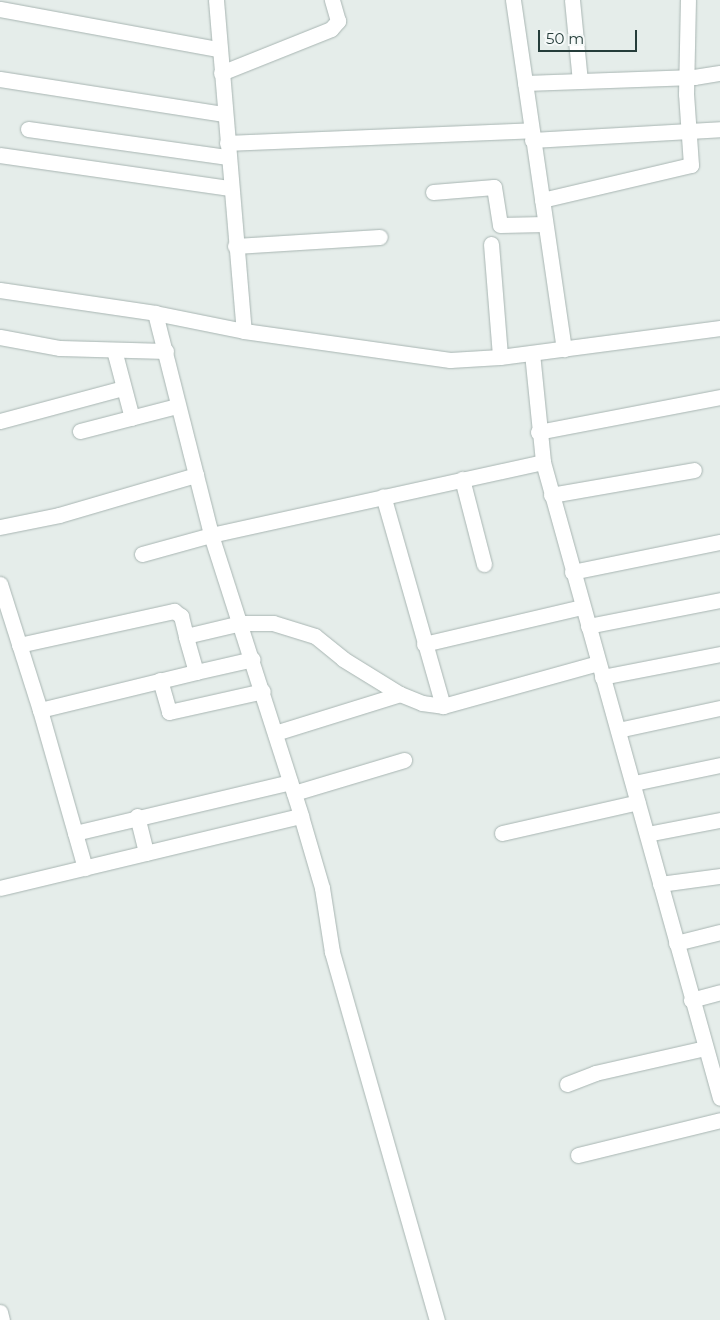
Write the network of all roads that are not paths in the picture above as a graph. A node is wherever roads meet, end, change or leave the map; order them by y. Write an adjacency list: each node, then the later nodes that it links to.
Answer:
1 (216, 0): 7 (street)
2 (332, 0): 8 (street)
3 (513, 0): 13 (street)
4 (572, 0): 12 (street)
5 (688, 0): 10 (street)
6 (0, 9): 7 (street)
7 (219, 49): 8 (street)
8 (221, 73): 14 (street)
9 (720, 73): 10 (street)
10 (687, 77): 12 (street); 16 (street)
11 (0, 79): 14 (street)
12 (580, 81): 13 (street)
13 (525, 83): 18 (street)
14 (224, 114): 19 (street)
15 (28, 129): 19 (street)
16 (690, 129): 17 (street); 18 (street); 23 (street)
17 (720, 129)
18 (531, 135): 19 (street); 23 (street)
19 (227, 150): 21 (street)
20 (0, 155): 21 (street)
21 (230, 188): 27 (street)
22 (433, 192): 24 (street)
23 (542, 200): 24 (street)
24 (546, 224): 33 (street)
25 (380, 237): 27 (street)
26 (491, 244): 37 (street)
27 (235, 246): 31 (street)
28 (0, 290): 29 (street)
29 (156, 313): 31 (street); 35 (street)
30 (720, 328): 33 (street)
31 (244, 331): 37 (street)
32 (0, 337): 34 (street)
33 (564, 349): 36 (street)
34 (114, 350): 35 (street); 38 (street)
35 (166, 351): 40 (street)
36 (532, 353): 37 (street); 44 (street)
37 (500, 357)
38 (123, 388): 41 (street); 42 (street)
39 (720, 397): 44 (street)
40 (177, 406): 41 (street); 47 (street)
41 (132, 418): 43 (street)
42 (0, 422)
43 (80, 430)
44 (538, 432): 45 (street)
45 (542, 462): 48 (street); 49 (street)
46 (694, 470): 49 (street)
47 (196, 475): 51 (street); 52 (street)
48 (462, 479): 50 (street); 55 (street)
49 (551, 495): 56 (street)
50 (382, 496): 52 (street); 63 (street)
51 (0, 527)
52 (211, 535): 54 (street); 60 (street)
53 (720, 542): 56 (street)
54 (142, 554)
55 (484, 564)
56 (572, 572): 59 (street)
57 (0, 584): 64 (street)
58 (720, 600): 61 (street)
59 (582, 607): 61 (street); 63 (street)
60 (241, 623): 62 (street); 66 (street); 71 (street)
61 (588, 626): 67 (street)
62 (186, 636): 64 (street); 68 (street)
63 (424, 644): 72 (street)
64 (19, 645): 74 (street)
65 (720, 654): 67 (street)
66 (252, 659): 68 (street); 70 (street)
67 (600, 670): 72 (street); 75 (street)
68 (196, 672): 69 (street)
69 (160, 680): 70 (street); 74 (street)
70 (263, 691): 76 (street)
71 (400, 694): 72 (street); 76 (street)
72 (443, 706)
73 (720, 708): 75 (street)
74 (40, 710): 85 (street)
75 (618, 730): 79 (street)
76 (275, 733): 80 (street)
77 (404, 760): 80 (street)
78 (720, 765): 79 (street)
79 (634, 783): 81 (street)
80 (292, 788): 82 (street); 83 (street)
81 (638, 802): 86 (street); 87 (street)
82 (137, 816): 85 (street); 88 (street)
83 (301, 816): 88 (street); 104 (street)
84 (720, 820): 87 (street)
85 (75, 833): 89 (street)
86 (502, 833)
87 (647, 834): 91 (street)
88 (146, 853): 89 (street)
89 (84, 868): 92 (street)
90 (720, 876): 91 (street)
91 (660, 884): 94 (street)
92 (0, 888)
93 (720, 932): 94 (street)
94 (676, 943): 96 (street)
95 (720, 992): 96 (street)
96 (691, 1000): 97 (street)
97 (705, 1048): 98 (street); 99 (street)
98 (567, 1084)
99 (720, 1098)
100 (720, 1120): 101 (street)
101 (578, 1155)
102 (0, 1312): 103 (street)
103 (2, 1320)
104 (437, 1320)

